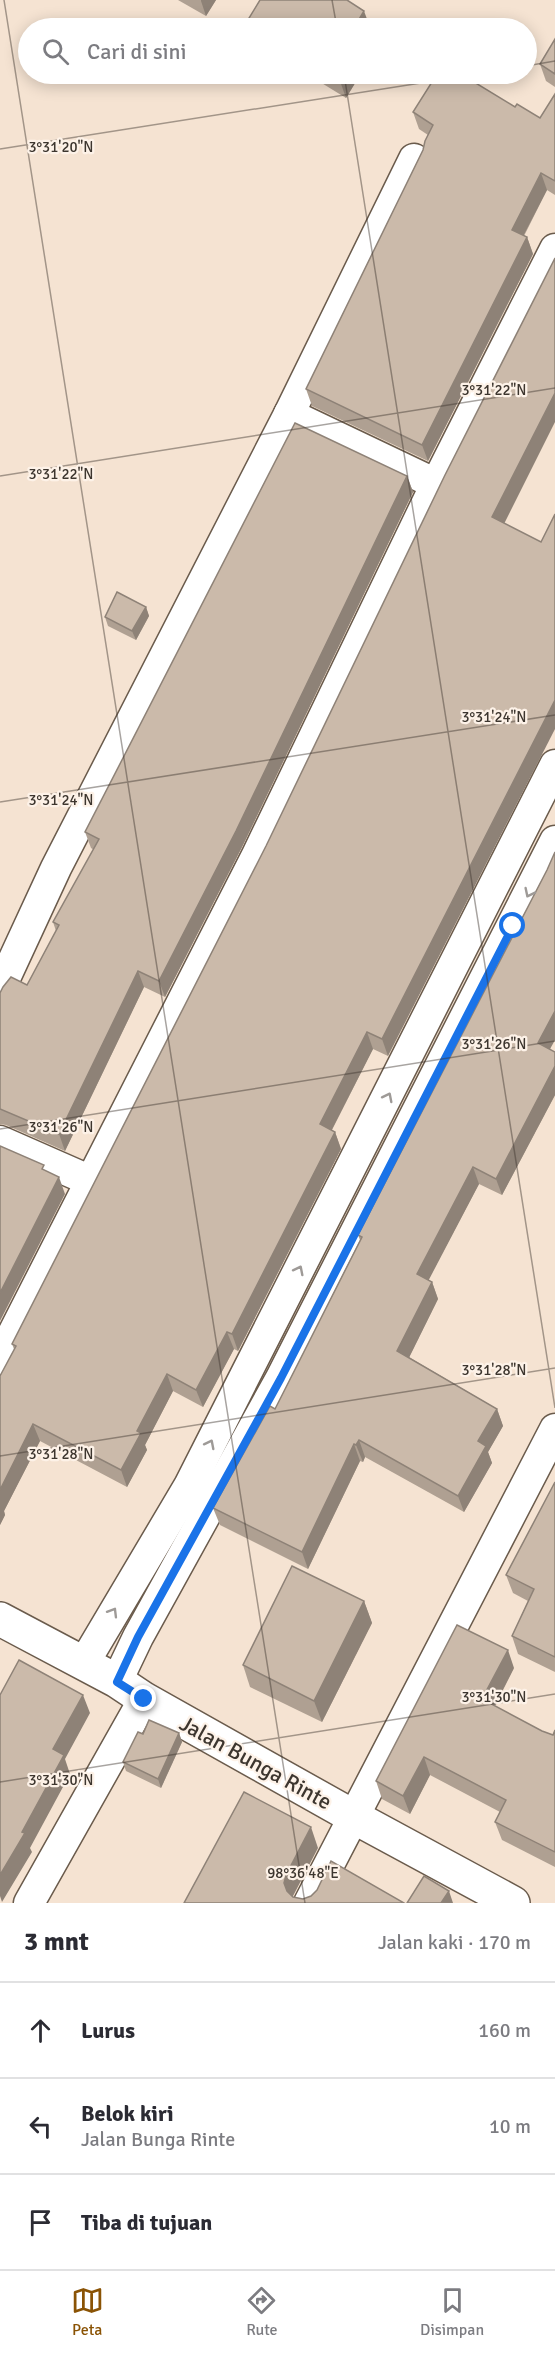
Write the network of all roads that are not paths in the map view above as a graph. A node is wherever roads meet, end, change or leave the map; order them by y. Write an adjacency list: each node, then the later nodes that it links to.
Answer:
1 (414, 159): 3 (street)
2 (555, 249): 4 (street)
3 (289, 414): 4 (street); 7 (street)
4 (436, 484): 11 (street)
5 (555, 765): 8 (street, one-way to 5)
6 (555, 841): 10 (street, one-way to 10)
7 (0, 989)
8 (370, 1131): 10 (street); 15 (street, one-way to 8)
9 (0, 1140): 11 (street)
10 (399, 1146): 16 (street)
11 (91, 1181): 12 (street)
12 (0, 1359)
13 (555, 1429): 17 (street)
14 (0, 1619): 15 (street, Jalan Bunga Rinte)
15 (84, 1663): 16 (street, Jalan Bunga Rinte)
16 (130, 1690): 17 (street, Jalan Bunga Rinte); 18 (street)
17 (354, 1817): 19 (street); 20 (street, Jalan Bunga Rinte)
18 (28, 1903)
19 (309, 1903)
20 (513, 1903)

